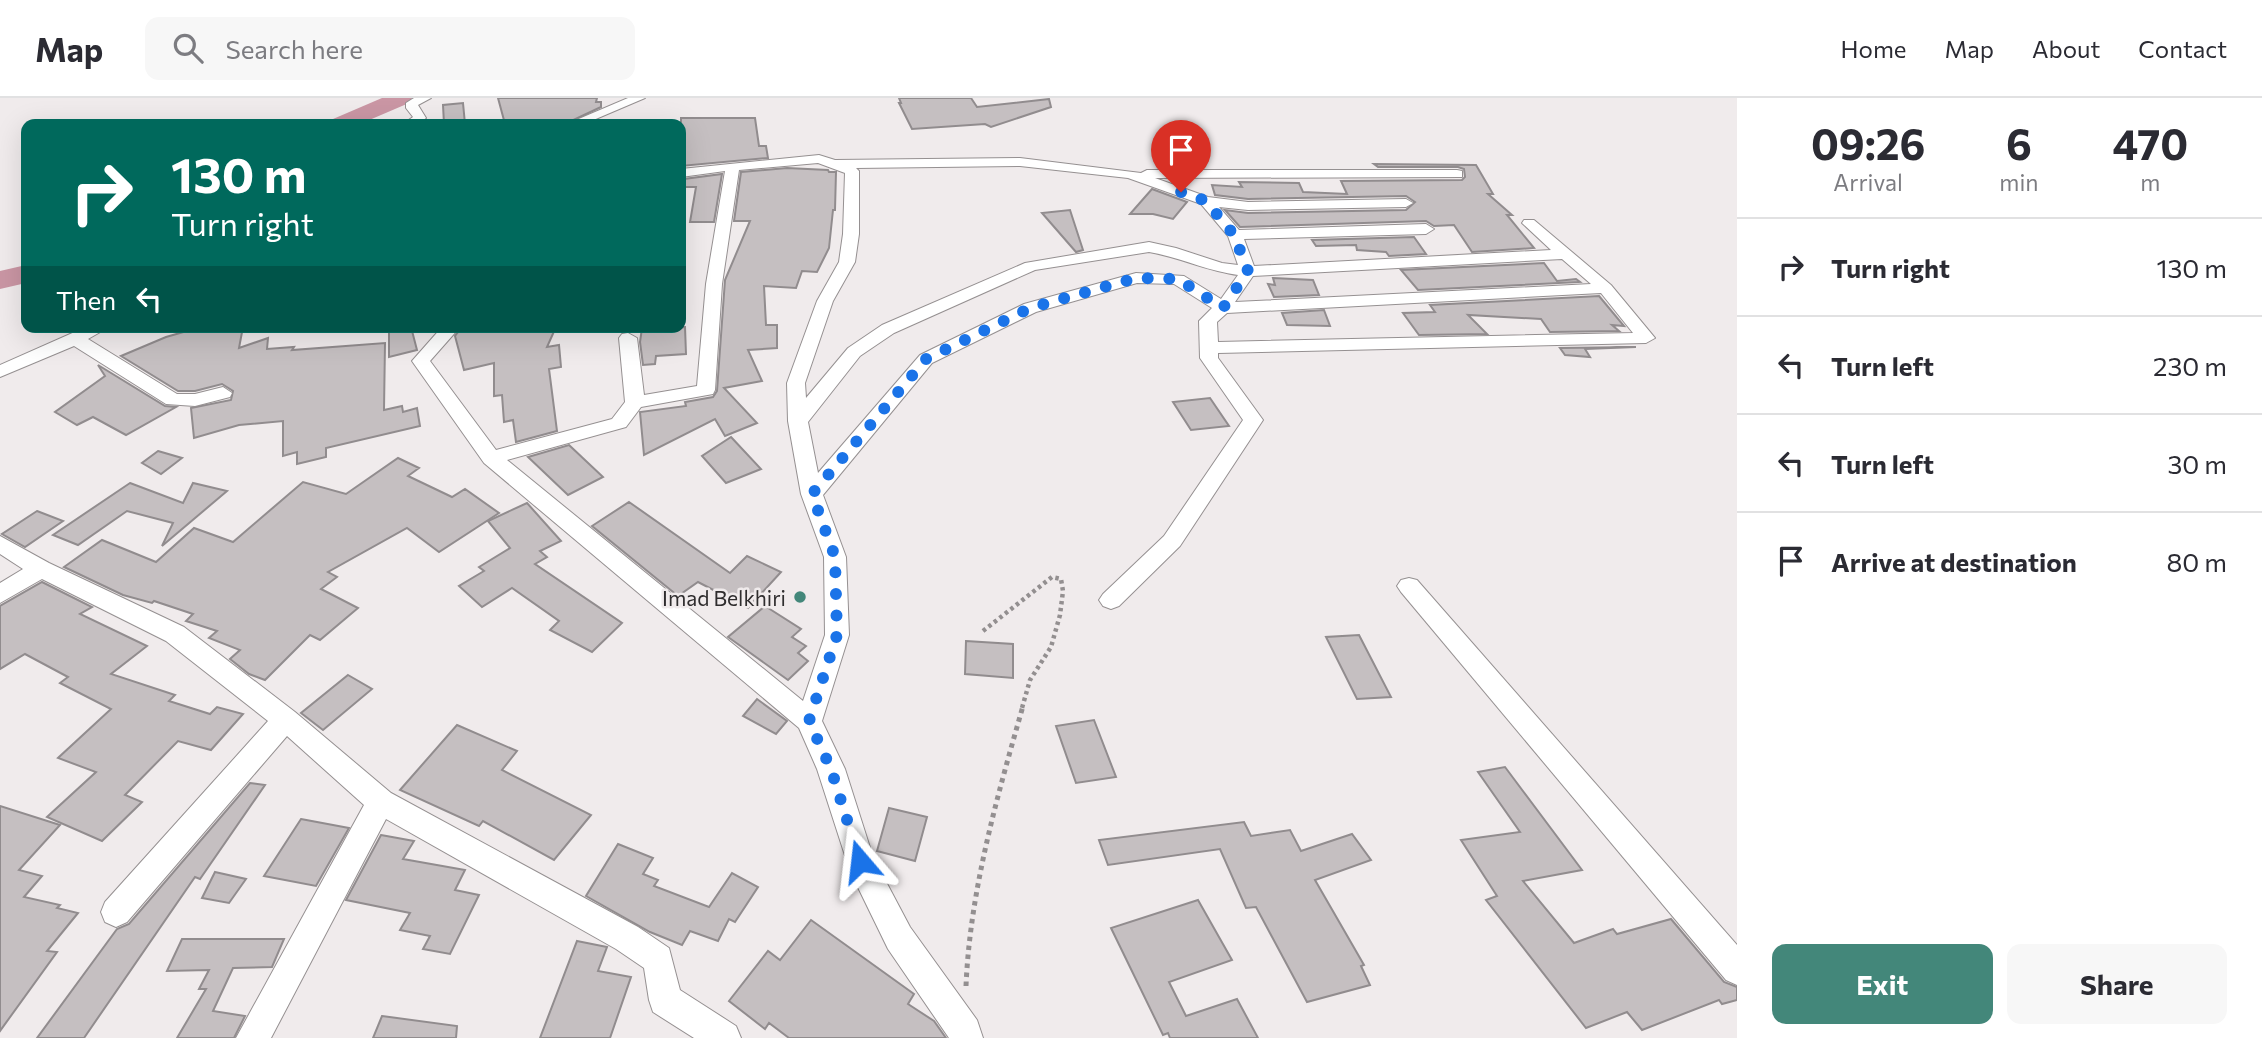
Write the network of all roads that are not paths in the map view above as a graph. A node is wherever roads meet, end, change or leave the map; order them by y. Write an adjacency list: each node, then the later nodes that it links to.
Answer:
1 (425, 98): 3 (street)
2 (639, 98): 4 (street)
3 (418, 119)
4 (586, 119)
5 (837, 164): 6 (street); 8 (street); 27 (street)
6 (733, 166): 7 (street); 26 (street)
7 (686, 172)
8 (1130, 174): 9 (street); 10 (street)
9 (1457, 174)
10 (1206, 201): 11 (street); 14 (street)
11 (1406, 203)
12 (1529, 223): 15 (street)
13 (1426, 229): 14 (street)
14 (1234, 235): 16 (street)
15 (1567, 254): 16 (street); 17 (street)
16 (1248, 271): 18 (street); 27 (street)
17 (1605, 288): 18 (street); 23 (street)
18 (1223, 308): 23 (street); 29 (street)
19 (88, 333): 22 (street)
20 (447, 333): 28 (street)
21 (628, 338): 26 (street)
22 (75, 339): 24 (street); 25 (street)
23 (1210, 348): 34 (street)
24 (0, 372)
25 (223, 393)
26 (635, 402): 28 (street)
27 (798, 421): 29 (street)
28 (491, 458): 36 (street)
29 (812, 494): 36 (street)
30 (0, 544): 31 (street)
31 (41, 569): 33 (street); 35 (street)
32 (1409, 586): 39 (street)
33 (0, 594)
34 (1111, 600)
35 (286, 720): 37 (street); 38 (street)
36 (809, 721): 42 (street)
37 (381, 802): 40 (street); 41 (street)
38 (116, 912)
39 (1737, 969)
40 (253, 1038)
41 (724, 1038)
42 (966, 1038)

